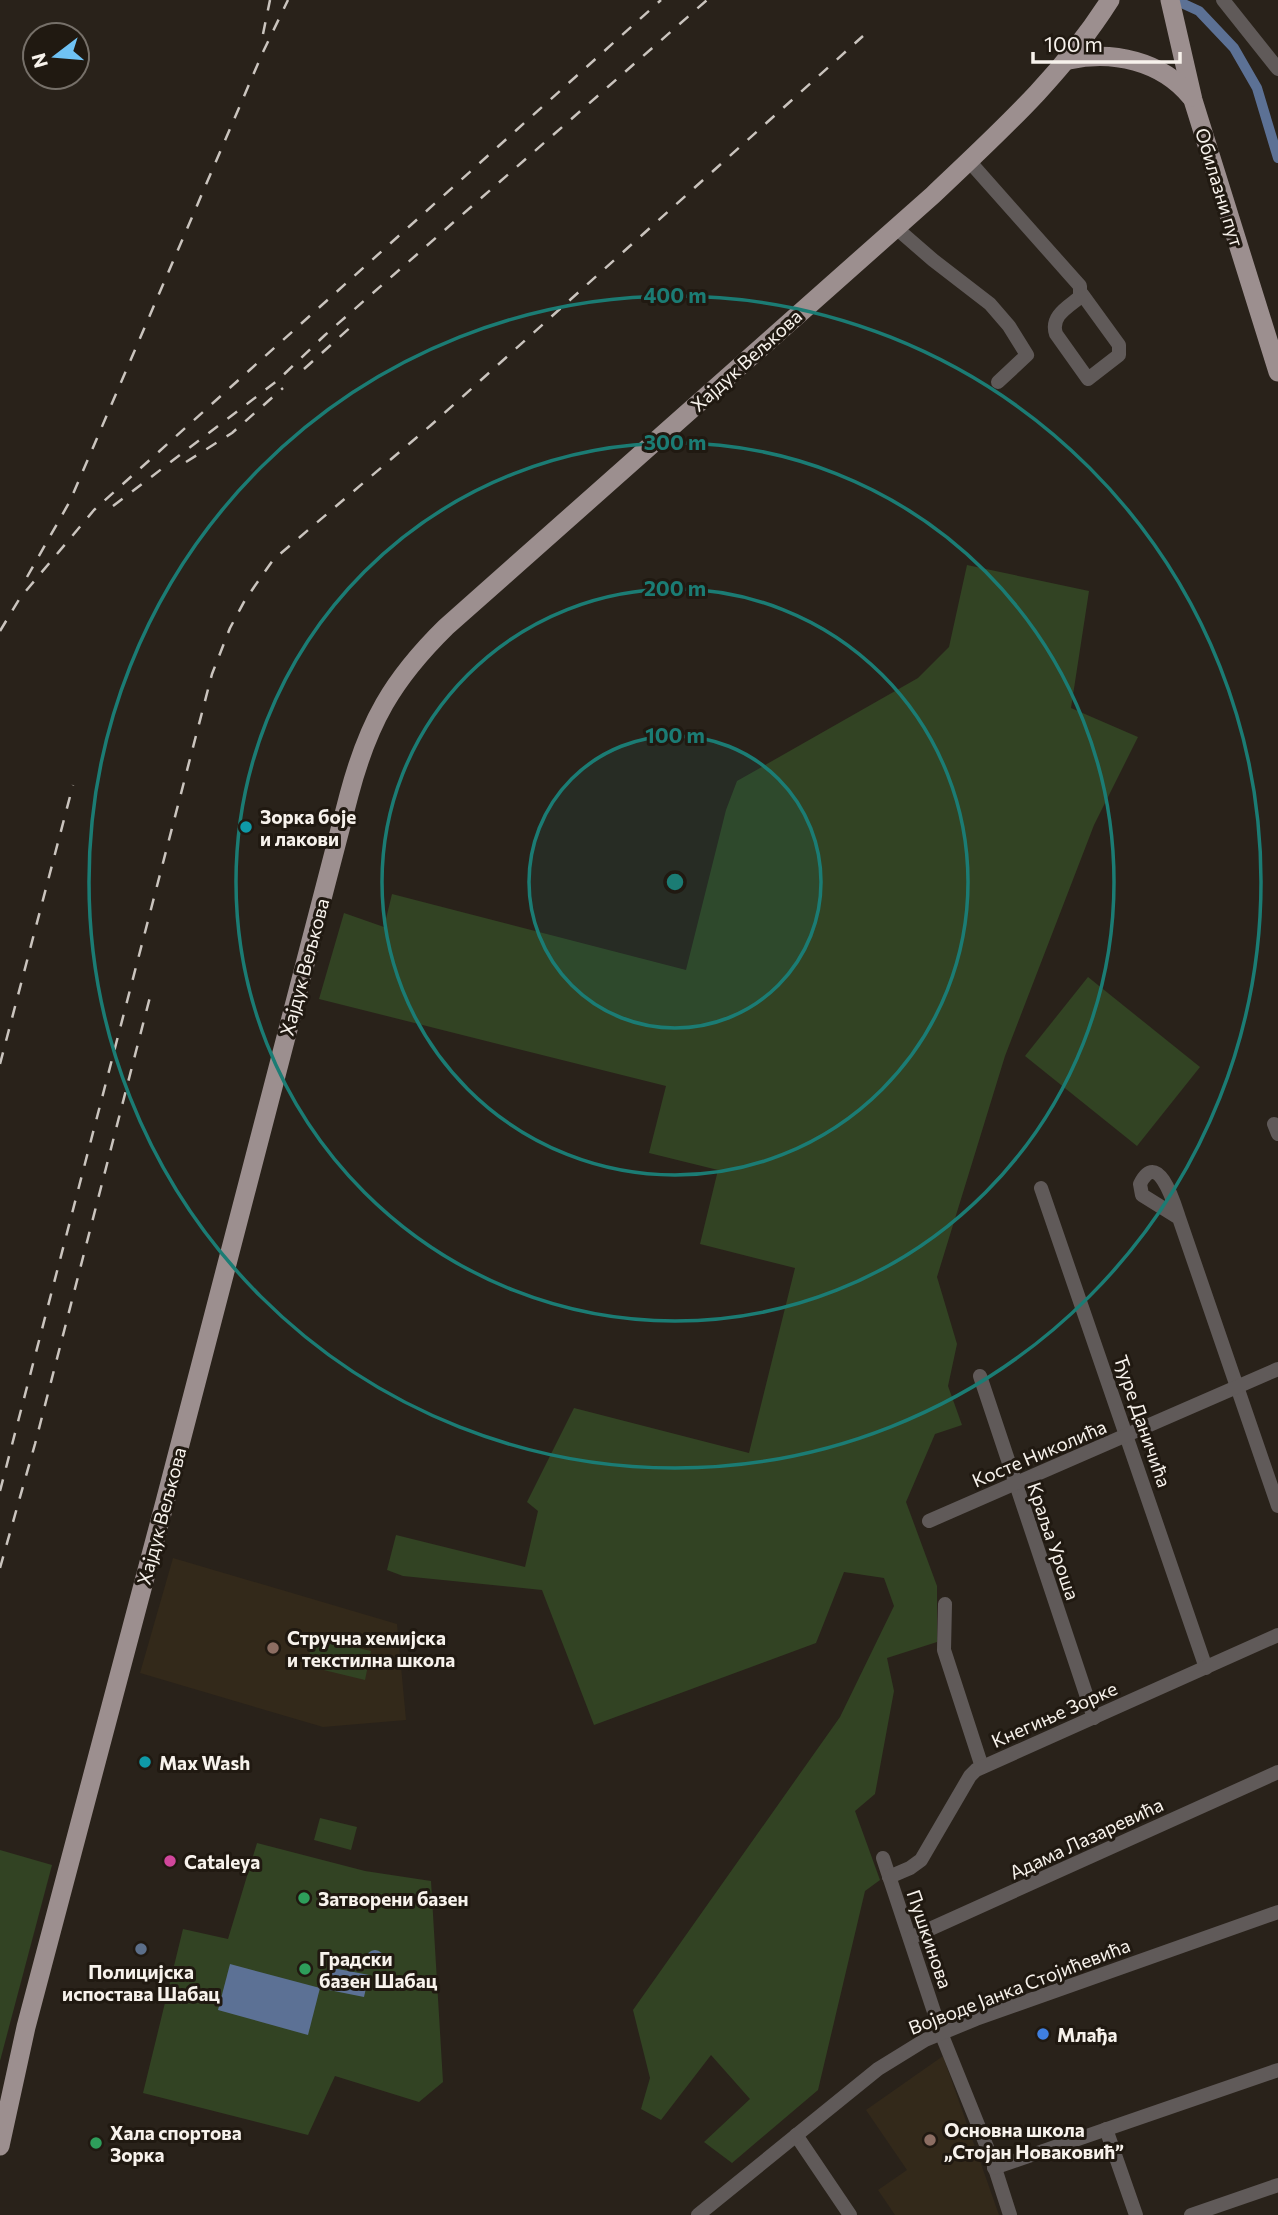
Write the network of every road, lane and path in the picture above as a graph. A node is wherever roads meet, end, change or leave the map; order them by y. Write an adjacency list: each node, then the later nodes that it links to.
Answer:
1 (1110, 0): 4 (main road, Хајдук Вељкова)
2 (1170, 0): 6 (main road, Обилазни пут)
3 (1223, 0): 5 (street)
4 (1069, 60): 6 (main road); 7 (main road, Хајдук Вељкова)
5 (1278, 69)
6 (1194, 100): 10 (main road, Обилазни пут)
7 (969, 161): 8 (main road, Хајдук Вељкова); 9 (street)
8 (895, 227): 11 (street); 35 (main road, Хајдук Вељкова)
9 (1082, 294): 9 (street)
10 (1278, 372)
11 (998, 382)
12 (1041, 1188): 17 (street, Ђуре Даничића)
13 (1179, 1218): 16 (street)
14 (1278, 1369): 16 (street, Косте Николића)
15 (980, 1376): 18 (street, Краља Уроша)
16 (1237, 1387): 17 (street, Косте Николића); 19 (street)
17 (1127, 1436): 18 (street, Косте Николића); 23 (street, Ђуре Даничића)
18 (1015, 1485): 20 (street, Косте Николића); 24 (street, Краља Уроша)
19 (1278, 1506)
20 (929, 1521)
21 (945, 1604): 25 (street)
22 (1278, 1635): 23 (street, Кнегиње Зорке)
23 (1206, 1668): 24 (street, Кнегиње Зорке)
24 (1094, 1718): 25 (street, Кнегиње Зорке)
25 (982, 1767): 28 (street, Кнегиње Зорке)
26 (1278, 1772): 30 (street, Адама Лазаревића)
27 (883, 1858): 28 (street, Пушкинова)
28 (889, 1877): 30 (street, Пушкинова)
29 (1278, 1912): 31 (street, Војводе Јанка Стојићевића)
30 (910, 1938): 31 (street, Пушкинова)
31 (942, 2033): 34 (street, Војводе Јанка Стојићевића); 36 (street, Пушкинова)
32 (1278, 2070): 33 (street)
33 (1107, 2129): 36 (street); 42 (street)
34 (796, 2135): 38 (street, Војводе Јанка Стојићевића); 40 (street)
35 (0, 2146)
36 (995, 2168): 41 (street, Пушкинова)
37 (1278, 2185): 43 (street)
38 (716, 2209): 39 (street, Војводе Јанка Стојићевића)
39 (698, 2215)
40 (850, 2215)
41 (1010, 2215)
42 (1136, 2215)
43 (1191, 2215)

